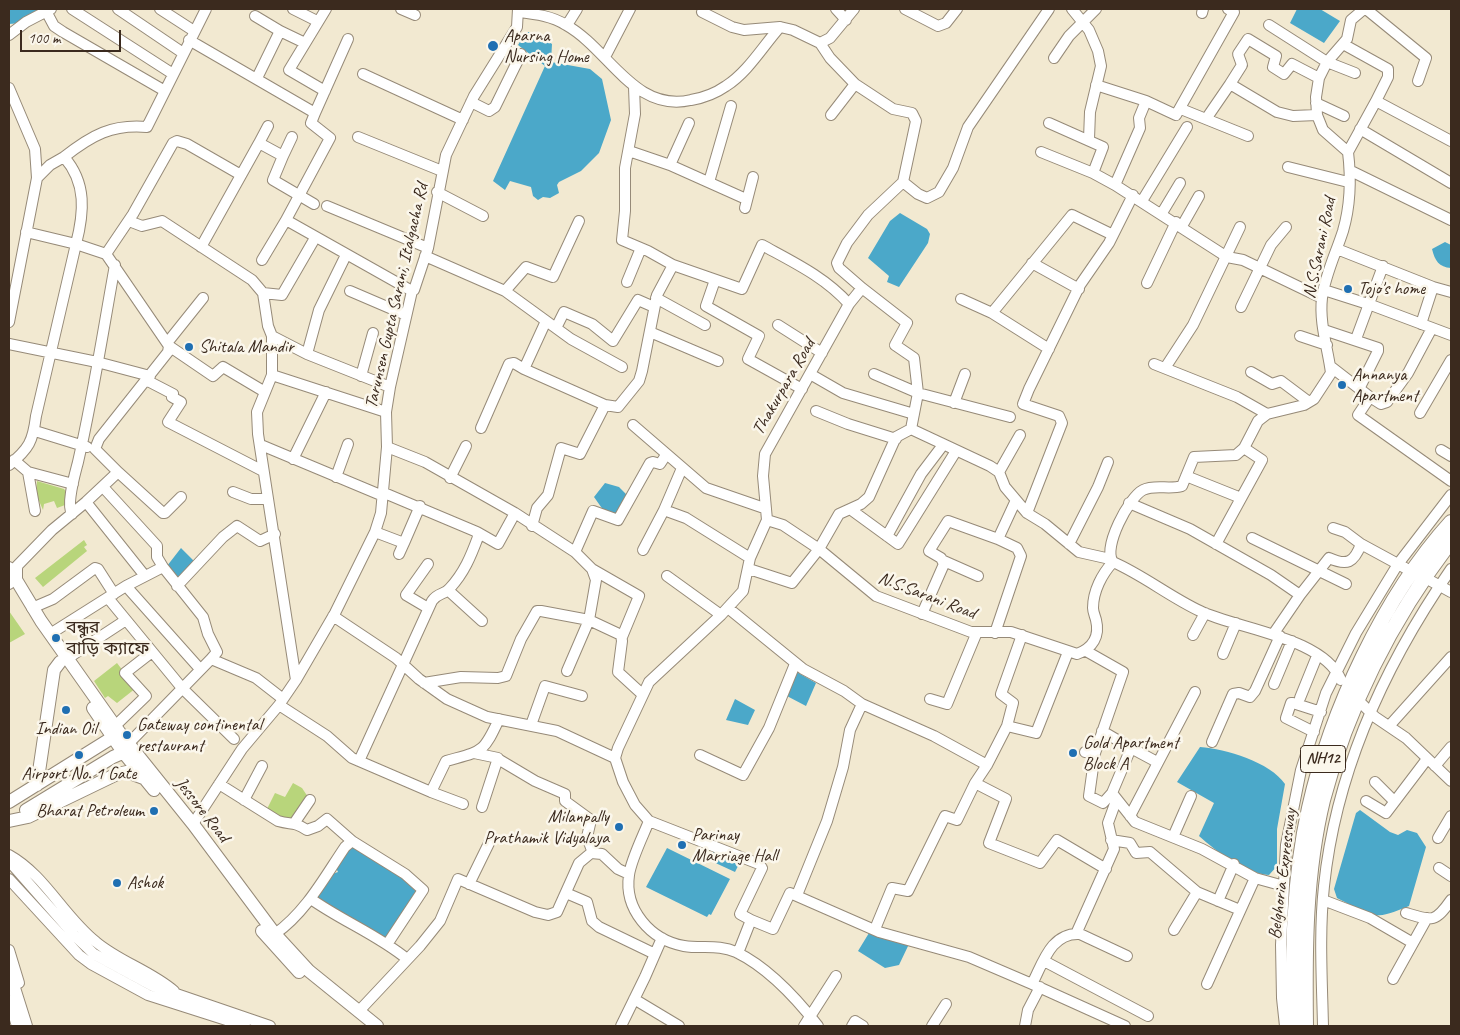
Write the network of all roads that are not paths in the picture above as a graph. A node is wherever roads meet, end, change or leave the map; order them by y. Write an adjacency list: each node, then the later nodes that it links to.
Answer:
1 (72, 9): 43 (street)
2 (118, 9): 38 (street)
3 (160, 9): 30 (street)
4 (293, 9): 25 (street)
5 (326, 9): 25 (street)
6 (401, 9): 22 (street)
7 (576, 9): 27 (street)
8 (630, 9): 40 (street)
9 (836, 9): 24 (street)
10 (854, 9): 24 (street)
11 (905, 9): 12 (street)
12 (957, 9)
13 (1049, 9): 93 (street)
14 (1072, 9): 26 (street)
15 (1096, 9): 26 (street)
16 (1228, 9): 61 (street)
17 (1365, 9): 37 (street); 48 (street)
18 (48, 10): 32 (street); 54 (street)
19 (203, 10): 30 (street)
20 (518, 10): 27 (street); 58 (street, Tarunsen Gupta Sarani, Italgacha Rd)
21 (702, 10): 29 (street)
22 (415, 15)
23 (255, 16): 31 (street)
24 (846, 20): 36 (street)
25 (317, 21): 35 (street)
26 (1083, 22): 41 (street); 51 (street)
27 (567, 25): 40 (street)
28 (1269, 25): 42 (street)
29 (780, 27): 36 (street); 52 (street)
30 (194, 31): 33 (street)
31 (280, 31): 35 (street); 46 (street)
32 (9, 35)
33 (189, 40): 38 (street); 46 (street)
34 (348, 40): 55 (street)
35 (305, 43): 55 (street)
36 (820, 43): 49 (street)
37 (1343, 44): 42 (street); 57 (street)
38 (183, 53): 43 (street)
39 (521, 54): 58 (street)
40 (605, 57): 52 (street)
41 (1054, 58)
42 (1327, 62): 45 (street); 47 (street)
43 (173, 74): 54 (street)
44 (363, 74): 67 (street)
45 (1355, 74)
46 (257, 78): 62 (street)
47 (1319, 78): 50 (street); 59 (street)
48 (1418, 81)
49 (855, 84): 63 (street); 93 (street)
50 (1230, 84): 64 (street); 66 (street)
51 (1096, 85): 56 (street); 76 (street)
52 (634, 87): 79 (street)
53 (9, 88): 91 (street)
54 (164, 91): 83 (street)
55 (325, 91): 62 (street)
56 (1146, 101): 61 (street); 97 (street)
57 (1376, 101): 72 (street); 77 (street)
58 (471, 102): 67 (street, Tarunsen Gupta Sarani, Italgacha Rd)
59 (1316, 103): 64 (street); 65 (street)
60 (732, 106): 92 (street)
61 (1181, 109): 66 (street)
62 (315, 113): 99 (street)
63 (831, 115)
64 (1317, 115): 81 (street)
65 (1344, 116)
66 (1206, 119): 73 (street)
67 (463, 120): 87 (street, Tarunsen Gupta Sarani, Italgacha Rd)
68 (689, 123): 84 (street)
69 (1049, 123): 76 (street)
70 (268, 126): 78 (street)
71 (1187, 127): 101 (street)
72 (1360, 129): 81 (street); 96 (street)
73 (1248, 136)
74 (292, 137): 82 (street)
75 (358, 137): 87 (street)
76 (1089, 139): 88 (street)
77 (1451, 141)
78 (259, 143): 82 (street); 89 (street)
79 (630, 151): 84 (street); 118 (street)
80 (1041, 152): 88 (street)
81 (1348, 152): 86 (street, N.S.Sarani Road)
82 (283, 156): 99 (street)
83 (64, 158): 91 (street); 116 (street)
84 (670, 165): 92 (street)
85 (1288, 167): 94 (street)
86 (1351, 170): 94 (street, N.S.Sarani Road); 107 (street)
87 (442, 171): 98 (street, Tarunsen Gupta Sarani, Italgacha Rd)
88 (1093, 173): 97 (street)
89 (241, 175): 108 (street); 117 (street)
90 (753, 177): 92 (street)
91 (37, 178): 113 (street)
92 (709, 182)
93 (903, 182): 134 (street)
94 (1348, 182): 119 (street, N.S.Sarani Road)
95 (1180, 183): 104 (street)
96 (1451, 183)
97 (1115, 185): 101 (street)
98 (438, 192): 105 (street); 120 (street, Tarunsen Gupta Sarani, Italgacha Rd)
99 (299, 194): 102 (street); 106 (street)
100 (1200, 196): 110 (street)
101 (1138, 198): 104 (street); 114 (street)
102 (314, 204)
103 (327, 206): 120 (street)
104 (1162, 213): 110 (street)
105 (483, 216)
106 (286, 220): 115 (street); 124 (street)
107 (1451, 220)
108 (129, 221): 117 (street); 121 (street)
109 (579, 221): 138 (street)
110 (1179, 224): 123 (street); 132 (street)
111 (1240, 227): 123 (street)
112 (1286, 227): 129 (street)
113 (26, 232): 116 (street); 151 (street)
114 (1113, 234): 125 (street); 135 (street)
115 (315, 238): 122 (street); 139 (street)
116 (76, 244): 121 (street); 169 (street)
117 (201, 247): 139 (street)
118 (641, 248): 127 (street); 131 (street)
119 (1337, 249): 128 (street); 141 (street, N.S.Sarani Road)
120 (426, 252): 137 (street, Tarunsen Gupta Sarani, Italgacha Rd); 138 (street)
121 (106, 254): 126 (street)
122 (346, 255): 137 (street); 170 (street)
123 (1227, 256): 129 (street); 177 (street)
124 (262, 260)
125 (1032, 263): 135 (street); 148 (street)
126 (115, 265): 165 (street); 173 (street)
127 (673, 265): 130 (street); 144 (street)
128 (1383, 266): 133 (street); 146 (street)
129 (1261, 268): 141 (street); 147 (street)
130 (715, 280): 145 (street); 188 (street)
131 (627, 282)
132 (1148, 283)
133 (1433, 287): 140 (street); 152 (street)
134 (862, 288): 145 (street, Thakurpara Road); 191 (street)
135 (1078, 289): 167 (street)
136 (350, 291): 149 (street)
137 (412, 291): 149 (street, Tarunsen Gupta Sarani, Italgacha Rd)
138 (506, 291): 150 (street)
139 (263, 292): 161 (street)
140 (1451, 292)
141 (1323, 294): 146 (street); 157 (street, N.S.Sarani Road)
142 (203, 298): 165 (street)
143 (960, 299): 148 (street)
144 (655, 303): 153 (street); 155 (street); 158 (street)
145 (849, 304): 168 (street, Thakurpara Road)
146 (1368, 304): 152 (street); 163 (street)
147 (1241, 307)
148 (992, 313): 167 (street)
149 (406, 315): 186 (street, Tarunsen Gupta Sarani, Italgacha Rd)
150 (546, 321): 155 (street); 178 (street)
151 (9, 322)
152 (1421, 324): 156 (street)
153 (705, 325)
154 (778, 325): 168 (street)
155 (556, 328): 176 (street)
156 (1432, 328): 160 (street); 192 (street)
157 (1324, 330): 163 (street); 166 (street, N.S.Sarani Road)
158 (650, 332): 171 (street); 195 (street)
159 (373, 334): 184 (street)
160 (1451, 335)
161 (272, 336): 170 (street); 183 (street)
162 (1300, 336): 166 (street)
163 (1356, 339): 187 (street)
164 (9, 344): 169 (street)
165 (168, 344): 185 (street); 189 (street)
166 (1327, 345): 175 (street, N.S.Sarani Road)
167 (1049, 349): 249 (street)
168 (822, 353): 180 (street, Thakurpara Road)
169 (52, 354): 173 (street); 205 (street)
170 (307, 354): 184 (street)
171 (718, 360)
172 (1451, 360): 198 (street)
173 (97, 362): 185 (street); 211 (street)
174 (1154, 364): 177 (street)
175 (1330, 366): 187 (street); 193 (street, N.S.Sarani Road)
176 (622, 367)
177 (1165, 368): 200 (street)
178 (524, 370): 195 (street); 203 (street)
179 (1252, 372): 193 (street)
180 (810, 374): 188 (street, Thakurpara Road); 199 (street)
181 (874, 374): 191 (street)
182 (965, 374): 194 (street)
183 (272, 375): 189 (street); 190 (street)
184 (361, 376): 186 (street)
185 (148, 378): 215 (street); 224 (street)
186 (390, 387): 197 (street, Tarunsen Gupta Sarani, Italgacha Rd)
187 (1359, 388): 192 (street)
188 (802, 389): 244 (street, Thakurpara Road)
189 (266, 392): 209 (street)
190 (326, 392): 197 (street); 220 (street)
191 (918, 393): 194 (street); 199 (street)
192 (1370, 397): 231 (street)
193 (1309, 402): 200 (street)
194 (954, 403): 201 (street)
195 (605, 405): 253 (street)
196 (816, 411): 207 (street)
197 (386, 412): 212 (street, Tarunsen Gupta Sarani, Italgacha Rd)
198 (1420, 412)
199 (914, 414): 204 (street)
200 (1267, 414): 214 (street)
201 (1010, 417)
202 (633, 425): 218 (street)
203 (481, 428)
204 (911, 429): 207 (street); 210 (street)
205 (34, 431): 211 (street); 221 (street)
206 (1020, 435): 227 (street)
207 (896, 439): 245 (street)
208 (348, 444): 229 (street)
209 (260, 445): 220 (street); 224 (street)
210 (943, 445): 217 (street); 258 (street)
211 (82, 446): 215 (street); 232 (street)
212 (387, 446): 230 (street); 235 (street, Tarunsen Gupta Sarani, Italgacha Rd)
213 (466, 446): 230 (street)
214 (1244, 448): 228 (street); 238 (street)
215 (96, 449): 226 (street)
216 (1441, 450): 219 (street)
217 (956, 451): 227 (street); 258 (street)
218 (666, 455): 223 (street); 268 (street)
219 (1451, 456)
220 (293, 459): 229 (street)
221 (12, 462): 225 (street)
222 (1108, 462): 263 (street)
223 (682, 468): 244 (street); 246 (street)
224 (263, 471): 239 (street)
225 (28, 472): 232 (street); 247 (street)
226 (118, 472): 233 (street); 237 (street)
227 (999, 472): 240 (street)
228 (1186, 476): 238 (street); 242 (street)
229 (336, 477): 235 (street)
230 (450, 478): 248 (street)
231 (1451, 481)
232 (73, 484): 250 (street)
233 (103, 486): 241 (street); 275 (street)
234 (233, 492): 239 (street)
235 (383, 494): 243 (street); 255 (street, Tarunsen Gupta Sarani, Italgacha Rd)
236 (1451, 495): 274 (street)
237 (181, 497)
238 (1241, 498): 264 (street)
239 (268, 499): 257 (street)
240 (1016, 500): 249 (street); 259 (street)
241 (86, 502): 250 (street); 280 (street)
242 (1129, 502): 264 (street); 270 (street)
243 (420, 506): 256 (street); 262 (street)
244 (764, 508): 251 (street, Thakurpara Road)
245 (850, 509): 258 (street); 266 (street)
246 (664, 510): 267 (street); 272 (street)
247 (35, 511)
248 (515, 513): 253 (street); 256 (street)
249 (1027, 513): 263 (street)
250 (72, 514): 283 (street)
251 (767, 520): 266 (street, N.S.Sarani Road); 272 (street)
252 (1451, 522): 451 (highway, Belghoria Expressway / NH12)
253 (532, 526): 268 (street)
254 (1333, 528): 265 (street)
255 (375, 532): 262 (street); 297 (street, Tarunsen Gupta Sarani, Italgacha Rd)
256 (477, 532): 288 (street)
257 (275, 534): 287 (street); 323 (street)
258 (887, 536)
259 (998, 538): 271 (street); 303 (street)
260 (1252, 538): 279 (street)
261 (1451, 541): 452 (highway, Belghoria Expressway / NH12)
262 (404, 543): 269 (street)
263 (1068, 544): 270 (street)
264 (1216, 544): 290 (street)
265 (1360, 544): 274 (street); 279 (street)
266 (819, 549): 272 (street); 296 (street, N.S.Sarani Road)
267 (643, 550)
268 (575, 552): 277 (street)
269 (399, 554)
270 (1111, 560): 295 (street); 310 (street)
271 (944, 561): 282 (street); 296 (street)
272 (750, 563): 294 (street)
273 (428, 564): 293 (street)
274 (1403, 566): 321 (street)
275 (163, 567): 280 (street); 287 (street)
276 (9, 568): 283 (main road)
277 (592, 569): 299 (street); 308 (street)
278 (1451, 569): 284 (street)
279 (1318, 572): 285 (street); 290 (street)
280 (145, 576): 286 (street)
281 (667, 576): 294 (street)
282 (978, 576)
283 (11, 582): 292 (main road); 317 (main road)
284 (1436, 583): 289 (street); 337 (street)
285 (1346, 584)
286 (126, 586): 291 (street); 320 (street)
287 (177, 586): 316 (street)
288 (449, 591): 293 (street); 300 (street)
289 (1451, 592)
290 (1300, 595): 307 (street)
291 (111, 596): 292 (street); 298 (street); 304 (street)
292 (32, 608): 304 (main road)
293 (428, 608): 318 (street)
294 (725, 612): 319 (street); 329 (street)
295 (1205, 613): 301 (street); 306 (street)
296 (922, 614): 302 (street, N.S.Sarani Road)
297 (333, 616): 318 (street); 323 (street, Tarunsen Gupta Sarani, Italgacha Rd)
298 (126, 620): 311 (street); 317 (street)
299 (589, 620): 308 (street); 322 (street); 325 (street)
300 (482, 621)
301 (1236, 623): 307 (street); 313 (street)
302 (977, 632): 303 (street, N.S.Sarani Road); 332 (street)
303 (996, 633): 305 (street, N.S.Sarani Road)
304 (50, 634): 317 (main road)
305 (1022, 635): 312 (street, N.S.Sarani Road); 341 (street)
306 (1193, 635)
307 (1277, 635): 309 (street); 346 (street)
308 (622, 637): 329 (street)
309 (1292, 641): 314 (street); 326 (street)
310 (1086, 651): 312 (street, N.S.Sarani Road); 343 (street)
311 (152, 652): 327 (street); 342 (street)
312 (1068, 652): 341 (street)
313 (1224, 654)
314 (1317, 656): 321 (street); 331 (street)
315 (1451, 657): 340 (street)
316 (211, 659): 320 (street); 333 (street)
317 (64, 660): 342 (main road); 364 (main road)
318 (402, 664): 325 (street); 354 (street)
319 (795, 664): 335 (street); 351 (street)
320 (200, 669): 327 (street)
321 (1337, 670): 324 (street); 336 (street)
322 (567, 672)
323 (296, 680): 333 (street, Tarunsen Gupta Sarani, Italgacha Rd)
324 (1341, 680)
325 (424, 683): 338 (street)
326 (1274, 684)
327 (182, 688): 345 (street); 348 (street)
328 (1195, 692): 355 (street)
329 (642, 694): 352 (street)
330 (582, 696): 339 (street)
331 (1300, 698)
332 (930, 699)
333 (281, 702): 354 (street); 363 (street, Tarunsen Gupta Sarani, Italgacha Rd)
334 (1361, 703): 337 (street)
335 (862, 704): 357 (street); 400 (street)
336 (1321, 712): 344 (street); 344 (street)
337 (1371, 712): 340 (street); 403 (street)
338 (500, 719): 339 (street); 350 (street)
339 (531, 725): 352 (street)
340 (1390, 725): 356 (street)
341 (1007, 726): 357 (street)
342 (116, 732): 348 (main road); 364 (main road)
343 (1102, 732): 349 (street); 367 (street)
344 (1314, 732): 397 (street)
345 (234, 739)
346 (1212, 742)
347 (1451, 747): 356 (street)
348 (128, 748): 359 (main road, Jessore Road); 377 (main road); 380 (main road, Jessore Road)
349 (1131, 748): 355 (street); 367 (street)
350 (474, 753): 353 (street); 365 (street)
351 (700, 755)
352 (615, 758): 378 (street)
353 (498, 759): 374 (street); 386 (street)
354 (359, 761): 365 (street)
355 (1157, 762): 375 (street)
356 (1431, 763): 361 (street); 371 (street)
357 (987, 765): 362 (street)
358 (262, 766): 368 (street)
359 (145, 779): 377 (main road); 439 (main road, Jessore Road)
360 (1375, 782): 371 (street)
361 (1451, 782)
362 (976, 783): 391 (street); 409 (street)
363 (219, 784): 368 (street); 380 (street, Tarunsen Gupta Sarani, Italgacha Rd)
364 (37, 785): 372 (main road)
365 (431, 792): 373 (street)
366 (1191, 796): 382 (street)
367 (1114, 797): 375 (street); 384 (street)
368 (244, 800): 379 (street)
369 (310, 800): 379 (street)
370 (1366, 801): 371 (street)
371 (1394, 801)
372 (9, 802)
373 (463, 804)
374 (482, 807)
375 (1130, 816): 382 (street)
376 (1451, 816): 383 (street)
377 (9, 821)
378 (649, 821): 392 (street); 408 (street)
379 (295, 822): 385 (street)
380 (193, 824): 411 (main road, Jessore Road)
381 (492, 837): 396 (street)
382 (1173, 837): 389 (street)
383 (1438, 838)
384 (1111, 840): 391 (street); 398 (street)
385 (352, 841): 401 (street); 415 (street)
386 (593, 853): 392 (street); 399 (street)
387 (9, 855): 427 (street)
388 (9, 861): 427 (street)
389 (1234, 864): 394 (street); 402 (street)
390 (1439, 868): 393 (street)
391 (1106, 869): 412 (street)
392 (629, 874): 413 (street)
393 (1451, 876)
394 (1255, 878): 397 (street); 405 (street)
395 (10, 882): 437 (street)
396 (469, 884): 399 (street); 420 (street)
397 (1284, 886): 450 (street)
398 (1197, 892): 402 (street); 410 (street)
399 (566, 893): 418 (street)
400 (796, 894): 408 (street); 409 (street)
401 (311, 899): 411 (street); 415 (street)
402 (1218, 900): 405 (street)
403 (1323, 900): 414 (street); 453 (street)
404 (1451, 900): 407 (street)
405 (1240, 910): 425 (street)
406 (1406, 913): 407 (street)
407 (1427, 918): 414 (street)
408 (751, 920): 417 (street)
409 (874, 929): 426 (street)
410 (1174, 930)
411 (275, 934): 431 (main road, Jessore Road)
412 (1076, 934): 419 (street); 421 (street)
413 (662, 938): 417 (street); 418 (street)
414 (1413, 943): 424 (street)
415 (388, 944): 420 (street)
416 (9, 950): 436 (street)
417 (738, 953): 432 (street)
418 (655, 954): 428 (street)
419 (1127, 956)
420 (407, 959): 431 (street)
421 (1044, 961): 426 (street); 433 (street)
422 (9, 972): 435 (main road)
423 (836, 976): 432 (street)
424 (1393, 979)
425 (1207, 984)
426 (1036, 985): 448 (street); 449 (street)
427 (181, 996): 438 (street)
428 (634, 999): 441 (street); 442 (street)
429 (9, 1000): 434 (street)
430 (946, 1004): 447 (street)
431 (359, 1011): 440 (main road, Jessore Road)
432 (810, 1016): 443 (street); 444 (street)
433 (1148, 1016)
434 (17, 1026)
435 (26, 1026)
436 (32, 1026)
437 (244, 1026)
438 (270, 1026)
439 (364, 1026)
440 (377, 1026)
441 (621, 1026)
442 (679, 1026)
443 (804, 1026)
444 (818, 1026)
445 (852, 1026): 446 (street)
446 (863, 1026)
447 (932, 1026)
448 (1025, 1026)
449 (1125, 1026)
450 (1285, 1026)
451 (1293, 1026)
452 (1306, 1026)
453 (1323, 1026)

